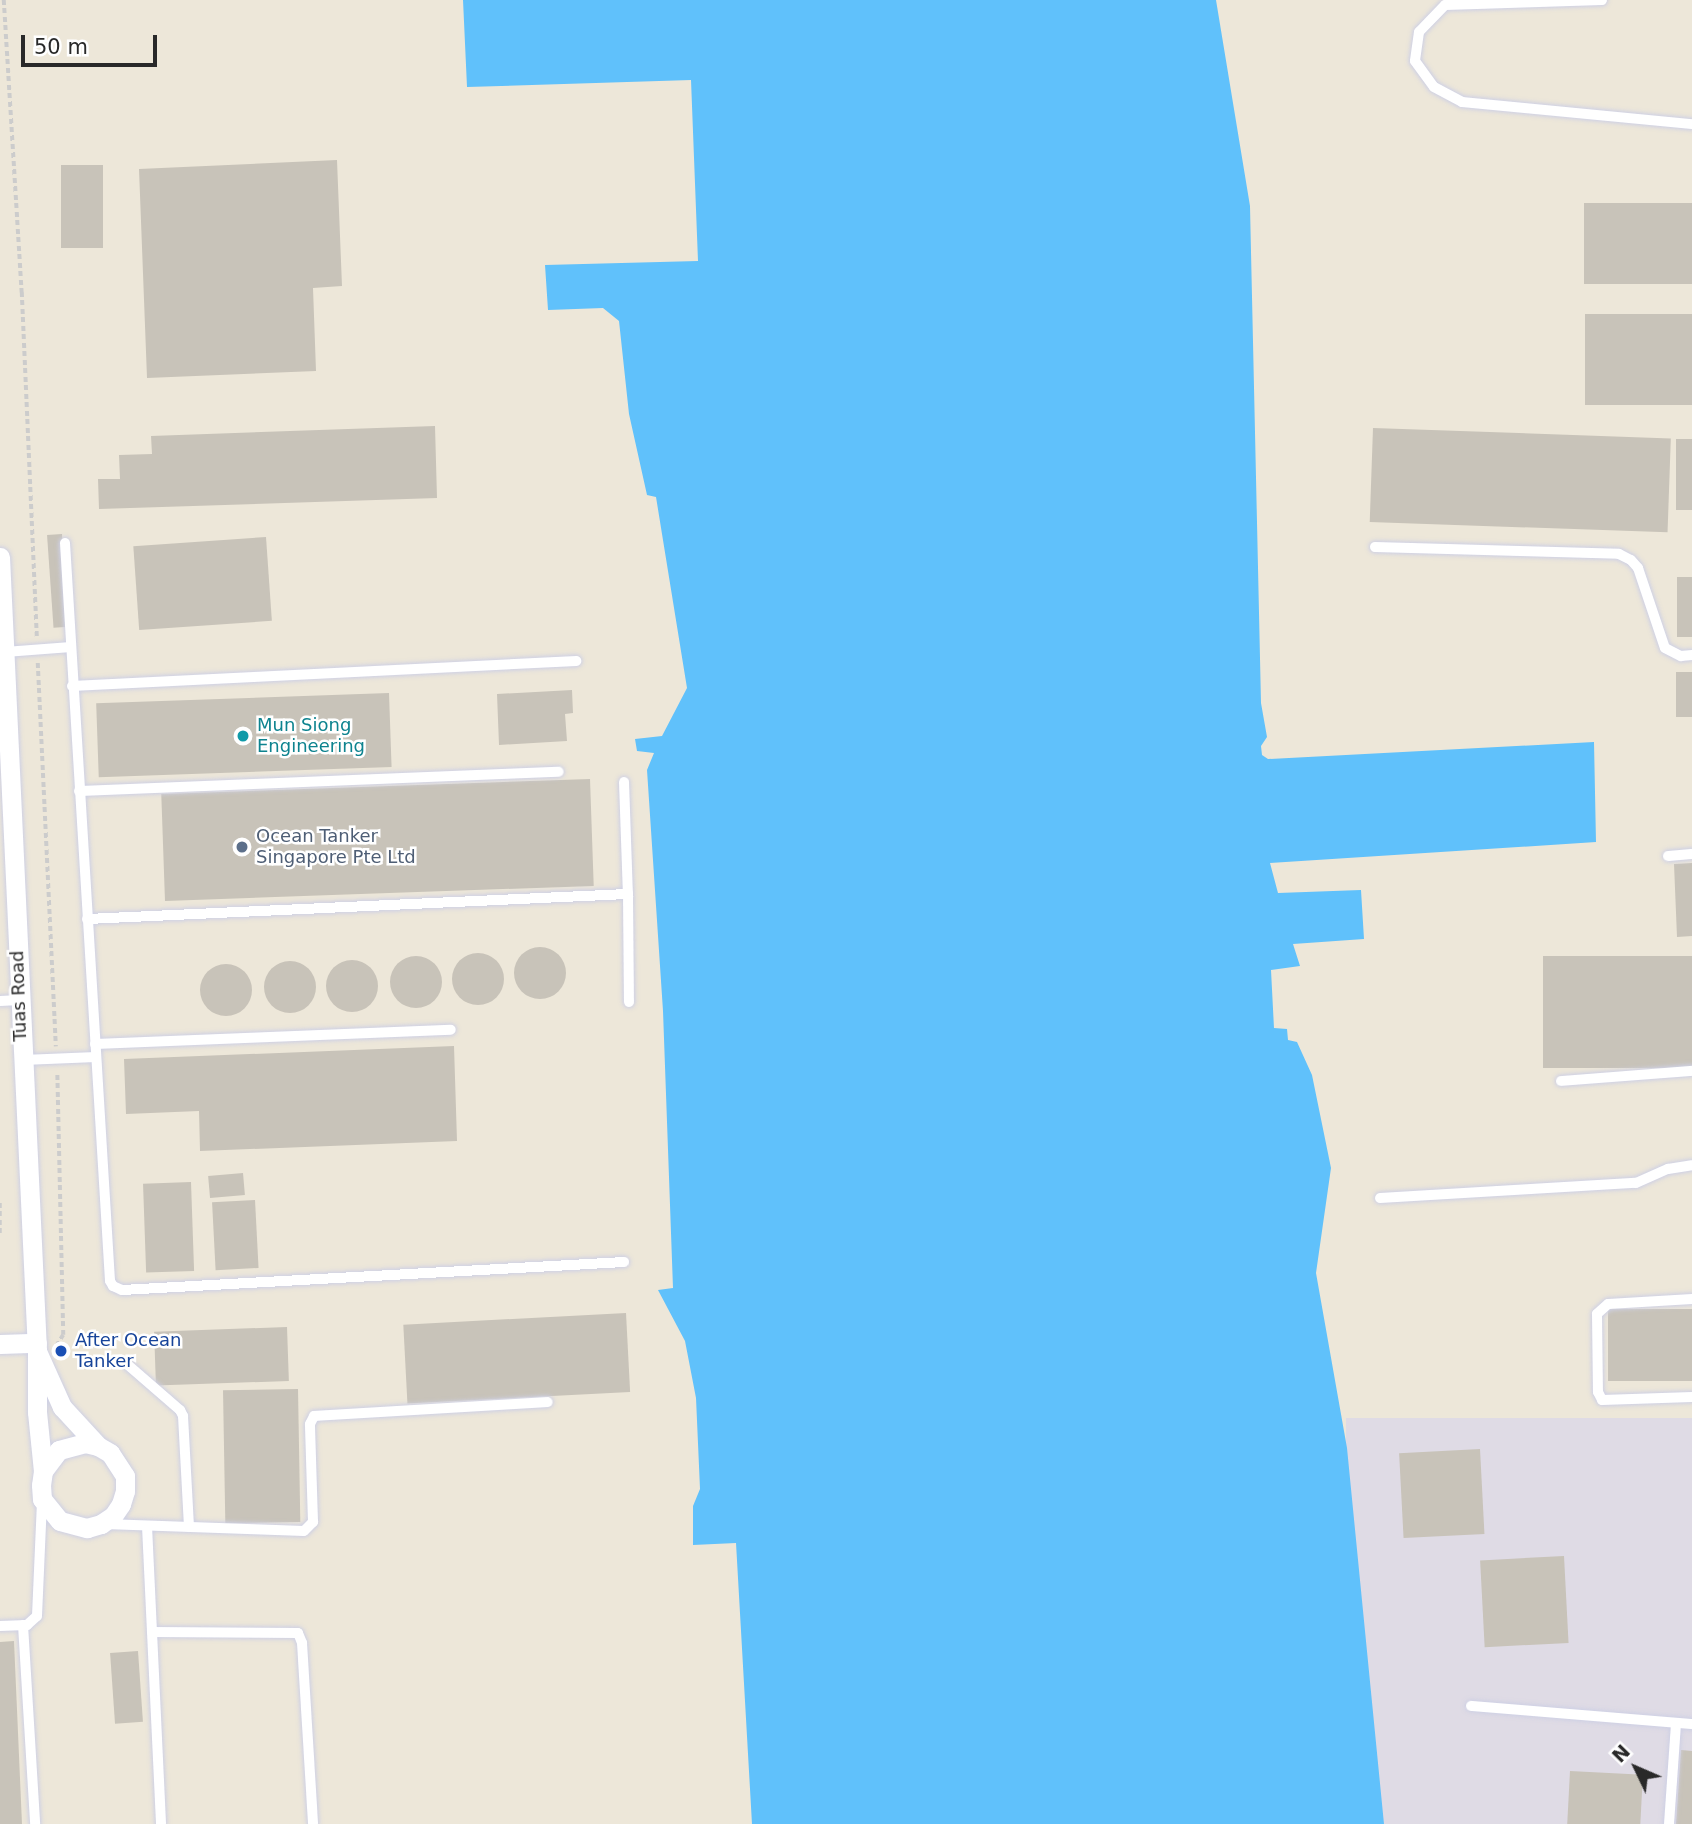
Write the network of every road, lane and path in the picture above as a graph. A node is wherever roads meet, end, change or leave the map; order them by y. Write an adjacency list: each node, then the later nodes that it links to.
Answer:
1 (4, 0): 9 (path)
2 (1602, 0): 3 (lane)
3 (1692, 124)
4 (65, 543): 8 (lane)
5 (1375, 547): 11 (lane)
6 (0, 557): 7 (street, Tuas Road)
7 (1, 609): 10 (street, Tuas Road)
8 (71, 647): 9 (lane); 13 (lane)
9 (38, 650): 10 (lane); 28 (path)
10 (5, 652): 14 (street, Tuas Road)
11 (1692, 655)
12 (576, 662): 13 (lane)
13 (72, 686): 17 (lane)
14 (4, 732): 22 (street, Tuas Road)
15 (559, 772): 17 (lane)
16 (624, 782): 20 (lane)
17 (79, 791): 21 (lane)
18 (1692, 854): 19 (lane)
19 (1668, 856)
20 (628, 894): 21 (lane); 24 (lane)
21 (87, 919): 26 (lane)
22 (20, 1000): 23 (lane); 29 (street, Tuas Road)
23 (0, 1001)
24 (629, 1002)
25 (450, 1030): 26 (lane)
26 (95, 1044): 27 (lane)
27 (96, 1057): 28 (lane); 36 (lane)
28 (57, 1059): 29 (lane); 39 (path)
29 (22, 1060): 39 (street, Tuas Road)
30 (1692, 1071): 31 (lane)
31 (1561, 1081)
32 (1692, 1166): 33 (lane)
33 (1380, 1198)
34 (0, 1203): 35 (path)
35 (0, 1235)
36 (624, 1262)
37 (1692, 1300): 41 (lane)
38 (0, 1344): 39 (street)
39 (38, 1351): 43 (street, Tuas Road); 44 (street, Tuas Road)
40 (128, 1365): 48 (lane)
41 (1692, 1397)
42 (548, 1402): 48 (lane)
43 (98, 1446): 44 (street); 46 (street, Tuas Road)
44 (43, 1471): 45 (street, Tuas Road)
45 (43, 1499): 46 (street); 49 (lane)
46 (101, 1524): 47 (lane)
47 (147, 1526): 48 (lane); 51 (lane)
48 (189, 1527)
49 (23, 1625): 50 (lane); 55 (lane)
50 (0, 1626)
51 (152, 1632): 56 (lane); 57 (lane)
52 (1471, 1706): 53 (lane)
53 (1676, 1723): 54 (lane); 58 (lane)
54 (1692, 1724)
55 (35, 1824)
56 (161, 1824)
57 (313, 1824)
58 (1669, 1824)

